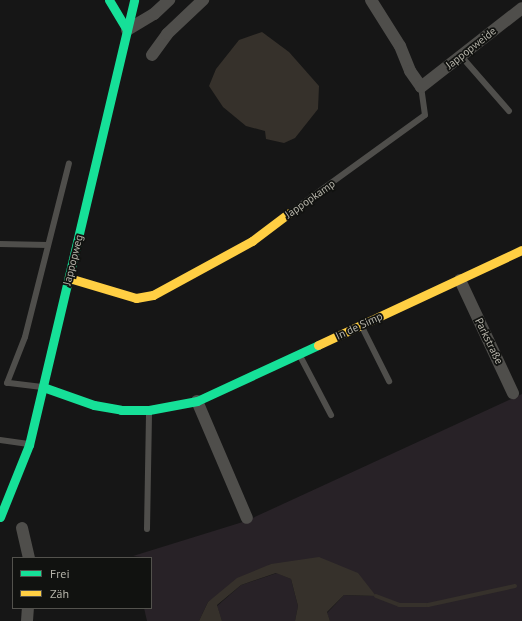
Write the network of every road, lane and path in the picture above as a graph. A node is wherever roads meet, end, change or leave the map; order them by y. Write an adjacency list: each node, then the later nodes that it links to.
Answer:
1 (109, 0): 7 (street)
2 (134, 0): 7 (street, Jappopweg)
3 (169, 0): 7 (street)
4 (202, 0): 8 (street)
5 (371, 0): 10 (street, Jappopkamp)
6 (522, 8): 9 (street, Jappopweide)
7 (127, 30): 17 (street, Jappopweg)
8 (152, 55)
9 (461, 56): 10 (street, Jappopweide); 11 (lane)
10 (421, 87): 13 (lane, Jappopkamp)
11 (509, 111)
12 (69, 163): 15 (lane)
13 (289, 213): 17 (street, Jappopkamp)
14 (0, 244): 15 (lane)
15 (48, 245): 22 (lane)
16 (522, 250): 18 (street, In de Simp)
17 (69, 278): 22 (street, Jappopweg)
18 (460, 280): 19 (street, In de Simp); 23 (street, Parkstraße)
19 (361, 325): 20 (street, In de Simp); 21 (lane)
20 (299, 354): 24 (street, In de Simp); 26 (lane)
21 (388, 381)
22 (43, 387): 25 (street, In de Simp); 28 (street, Jappopweg)
23 (518, 391)
24 (197, 401): 25 (street, In de Simp); 32 (street)
25 (149, 410): 34 (lane)
26 (331, 415)
27 (0, 440): 28 (lane)
28 (28, 445): 30 (street, Jappopweg)
29 (0, 492): 30 (lane)
30 (10, 494): 31 (street, Jappopweg)
31 (0, 517)
32 (247, 518)
33 (22, 528): 35 (street)
34 (147, 530)
35 (29, 557)
36 (28, 609): 37 (street)
37 (27, 621)

